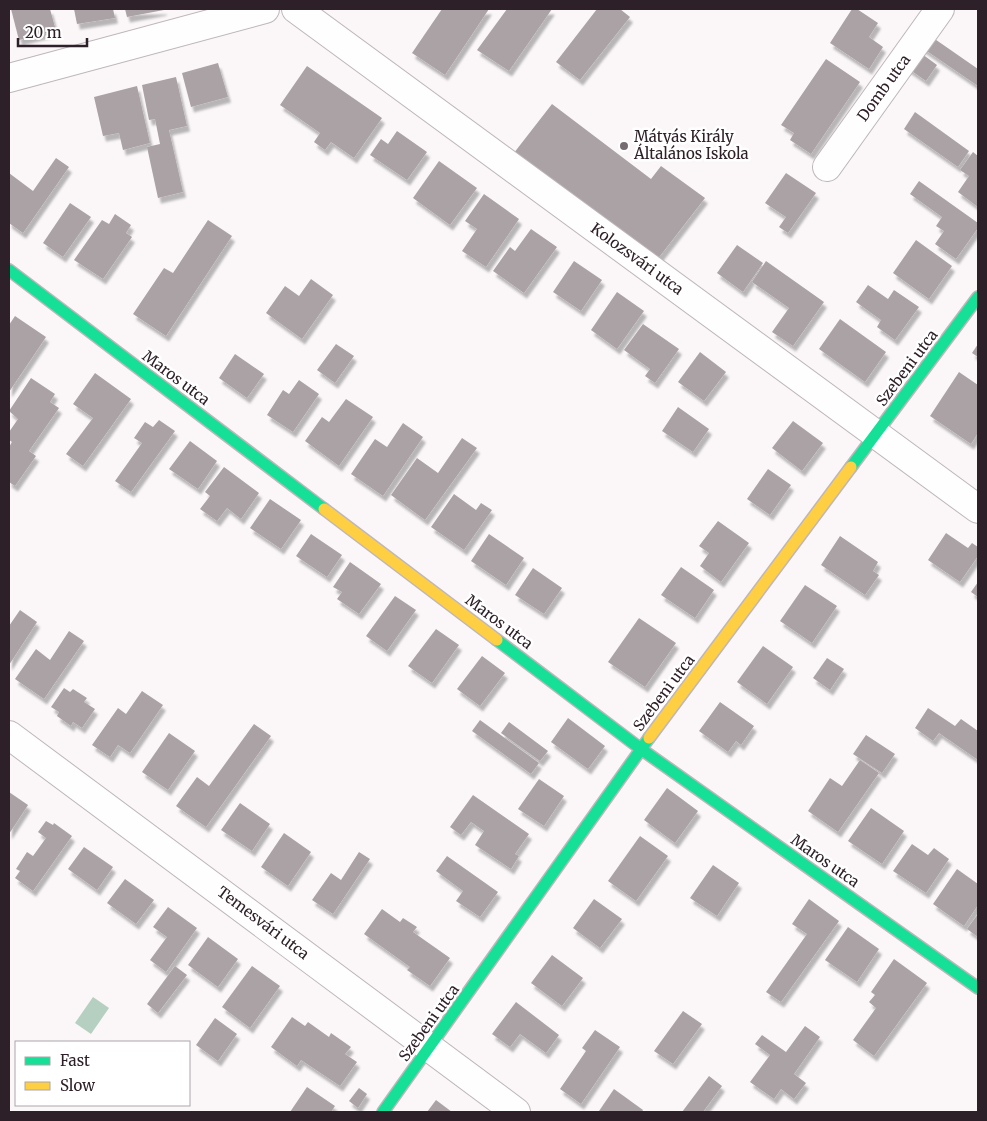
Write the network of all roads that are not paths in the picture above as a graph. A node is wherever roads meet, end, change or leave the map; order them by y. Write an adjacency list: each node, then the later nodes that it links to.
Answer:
1 (265, 9): 4 (street)
2 (296, 9): 8 (street, Kolozsvári utca)
3 (940, 9): 5 (street, Domb utca)
4 (9, 78)
5 (827, 167)
6 (9, 270): 11 (street, Maros utca)
7 (978, 298): 8 (street, Szebeni utca)
8 (876, 434): 9 (street, Kolozsvári utca); 11 (street, Szebeni utca)
9 (978, 509)
10 (9, 735): 13 (street, Temesvári utca)
11 (641, 748): 12 (street, Maros utca); 13 (street, Szebeni utca)
12 (978, 988)
13 (431, 1048): 14 (street, Szebeni utca); 15 (street, Temesvári utca)
14 (383, 1112)
15 (516, 1112)

